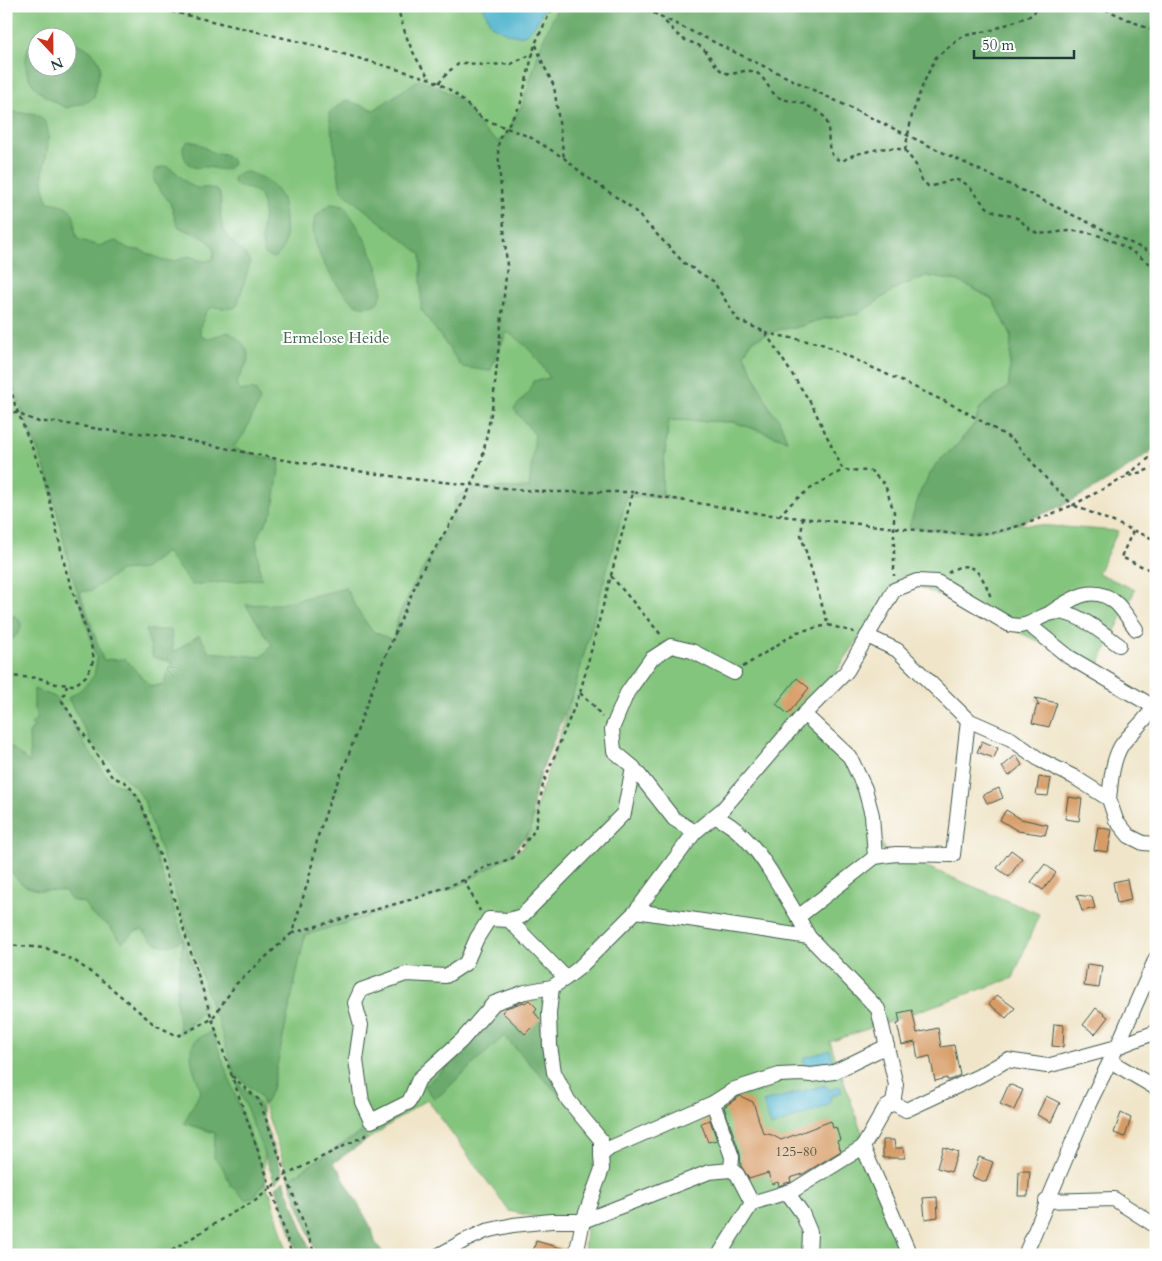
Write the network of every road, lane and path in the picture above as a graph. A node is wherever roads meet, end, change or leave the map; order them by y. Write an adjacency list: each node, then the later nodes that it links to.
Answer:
1 (148, 6): 11 (path)
2 (397, 6): 11 (path)
3 (553, 6): 9 (path)
4 (640, 6): 7 (path)
5 (1039, 6): 14 (path)
6 (1098, 6): 8 (path)
7 (660, 16): 14 (path); 15 (path)
8 (1156, 32)
9 (536, 44): 10 (path); 16 (path)
10 (534, 53): 12 (path); 13 (path)
11 (431, 79): 12 (path)
12 (438, 83): 13 (path)
13 (506, 128): 16 (path); 27 (path)
14 (909, 136): 15 (path); 17 (path)
15 (905, 150): 18 (path)
16 (564, 158): 19 (path)
17 (1156, 255)
18 (1156, 268)
19 (765, 332): 25 (path); 26 (path)
20 (6, 371): 22 (path)
21 (6, 409): 22 (path)
22 (18, 414): 27 (path); 46 (path)
23 (1156, 453): 26 (path)
24 (1156, 468): 26 (path)
25 (843, 470): 29 (path); 35 (path)
26 (1124, 478)
27 (471, 485): 28 (path); 68 (path)
28 (633, 492)
29 (779, 516)
30 (804, 518): 39 (path)
31 (1133, 531): 32 (path)
32 (1148, 569)
33 (611, 576): 43 (path)
34 (937, 582): 35 (lane); 37 (lane); 37 (path)
35 (894, 590): 41 (lane)
36 (1050, 613): 38 (lane); 40 (lane); 42 (lane)
37 (998, 618): 38 (lane)
38 (1028, 624): 48 (lane)
39 (828, 625): 41 (path); 44 (path)
40 (1136, 629)
41 (867, 636): 49 (lane); 50 (lane)
42 (1119, 645)
43 (672, 646): 44 (lane); 51 (lane)
44 (734, 673)
45 (6, 676): 46 (path)
46 (67, 685): 68 (path)
47 (580, 693): 51 (path)
48 (1155, 705): 53 (lane)
49 (804, 714): 54 (lane); 57 (lane)
50 (968, 720): 53 (lane); 57 (lane)
51 (612, 729): 52 (lane)
52 (633, 767): 55 (lane); 62 (lane)
53 (1109, 799): 56 (lane)
54 (715, 817): 55 (lane); 60 (lane)
55 (695, 832): 59 (lane)
56 (1156, 844)
57 (875, 857): 60 (lane)
58 (464, 880): 61 (path)
59 (636, 911): 63 (lane); 66 (lane)
60 (798, 917): 63 (lane)
61 (489, 919): 62 (lane); 77 (lane)
62 (508, 920): 66 (lane)
63 (809, 937): 70 (lane)
64 (6, 945): 68 (path)
65 (1156, 958): 71 (lane)
66 (566, 978): 67 (lane)
67 (552, 987): 77 (lane); 79 (lane)
68 (212, 1018): 73 (path)
69 (1156, 1032): 71 (lane)
70 (887, 1046): 75 (lane); 76 (lane)
71 (1117, 1047): 72 (lane); 76 (lane)
72 (1110, 1062): 74 (lane); 84 (lane)
73 (232, 1075): 81 (path); 82 (path)
74 (1156, 1088)
75 (713, 1103): 79 (lane); 80 (lane)
76 (893, 1103): 78 (lane)
77 (371, 1121): 81 (path)
78 (863, 1147): 83 (lane); 95 (lane)
79 (601, 1155): 86 (lane)
80 (732, 1170): 85 (lane); 86 (lane)
81 (286, 1175): 82 (path); 90 (path)
82 (271, 1188): 88 (path); 89 (path)
83 (787, 1192): 85 (lane); 94 (lane)
84 (1046, 1201): 87 (lane); 96 (lane)
85 (752, 1204): 93 (lane)
86 (583, 1221): 91 (lane); 92 (lane)
87 (1156, 1226)
88 (165, 1255)
89 (292, 1255)
90 (315, 1255)
91 (438, 1255)
92 (576, 1255)
93 (719, 1255)
94 (809, 1255)
95 (910, 1255)
96 (1025, 1255)

